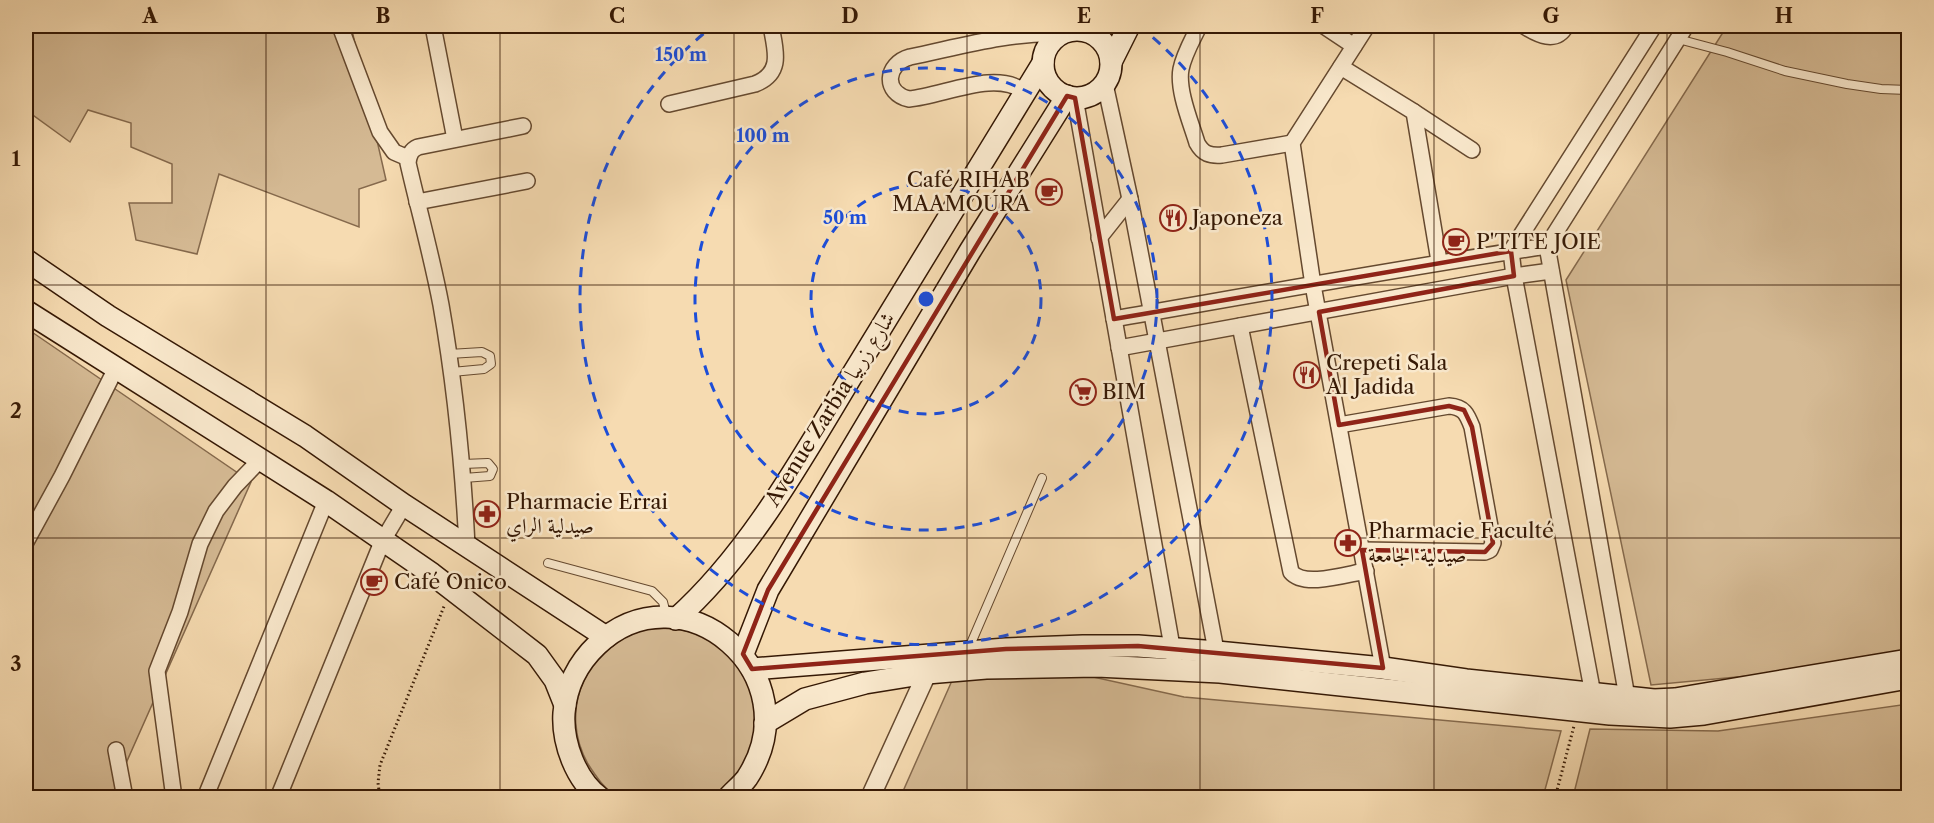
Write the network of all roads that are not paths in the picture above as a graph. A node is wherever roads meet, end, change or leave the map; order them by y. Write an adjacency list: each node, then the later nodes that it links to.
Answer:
1 (340, 26): 27 (street)
2 (433, 26): 24 (street)
3 (771, 26): 21 (street)
4 (1129, 26): 15 (main road)
5 (1199, 26): 25 (street)
6 (1324, 26): 13 (street)
7 (1367, 26): 13 (street)
8 (1524, 26): 9 (street)
9 (1566, 26)
10 (1654, 26): 33 (street)
11 (1066, 30): 14 (main road); 15 (main road); 19 (street)
12 (1682, 32): 18 (lane); 32 (street)
13 (1354, 46): 16 (street)
14 (1043, 63): 19 (main road, Avenue Zarbia شارع زربيا); 20 (main road)
15 (1111, 63): 17 (main road)
16 (1341, 67): 22 (street); 25 (street)
17 (1105, 84): 20 (main road); 29 (street)
18 (1908, 90)
19 (1025, 92): 60 (main road, Avenue Zarbia شارع زربيا)
20 (1071, 97): 31 (street); 65 (main road, Avenue Zarbia شارع زربيا)
21 (669, 104)
22 (1414, 112): 26 (street); 35 (street)
23 (523, 126): 24 (street)
24 (455, 139): 27 (street)
25 (1292, 143): 38 (street)
26 (1472, 150)
27 (408, 158): 30 (street)
28 (527, 181): 30 (street)
29 (1131, 199): 31 (street); 40 (street)
30 (417, 202): 46 (street)
31 (1099, 238): 42 (street)
32 (1547, 246): 33 (street); 36 (street)
33 (1511, 251): 35 (street); 37 (street)
34 (26, 260): 53 (main road)
35 (1439, 261): 38 (street)
36 (1551, 271): 37 (street); 72 (street)
37 (1514, 276): 41 (street); 71 (street)
38 (1313, 285): 40 (street); 41 (street)
39 (26, 311): 47 (main road)
40 (1152, 312): 42 (street); 44 (street)
41 (1319, 312): 43 (street); 49 (street)
42 (1114, 319): 45 (street)
43 (1240, 326): 44 (street); 59 (street)
44 (1158, 341): 45 (street); 66 (street)
45 (1119, 348): 62 (street)
46 (449, 354): 48 (street); 48 (lane)
47 (116, 368): 50 (main road); 54 (street)
48 (452, 372): 56 (street)
49 (1340, 425): 57 (street); 57 (street)
50 (261, 459): 52 (main road); 77 (street)
51 (1042, 478): 63 (lane)
52 (326, 501): 55 (main road); 78 (street)
53 (404, 505): 55 (street); 56 (main road)
54 (26, 542)
55 (382, 542): 73 (main road); 79 (street)
56 (467, 546): 61 (main road)
57 (1362, 550): 59 (street)
58 (548, 563): 60 (lane)
59 (1366, 572): 67 (street)
60 (671, 618): 61 (main road); 65 (main road)
61 (606, 637): 73 (main road)
62 (1173, 648): 63 (main road); 66 (main road); 68 (street)
63 (967, 652): 65 (main road)
64 (1908, 660): 72 (main road)
65 (747, 662): 74 (main road)
66 (1218, 662): 67 (main road); 68 (main road); 70 (main road)
67 (1383, 668): 71 (main road)
68 (1175, 670): 69 (main road)
69 (927, 673): 74 (main road); 82 (street)
70 (1908, 678)
71 (1593, 694): 72 (main road)
72 (1627, 697)
73 (565, 705): 80 (main road)
74 (765, 723): 81 (main road)
75 (116, 750): 76 (street)
76 (125, 798)
77 (174, 798)
78 (204, 798)
79 (278, 798)
80 (600, 798)
81 (728, 798)
82 (870, 798)

